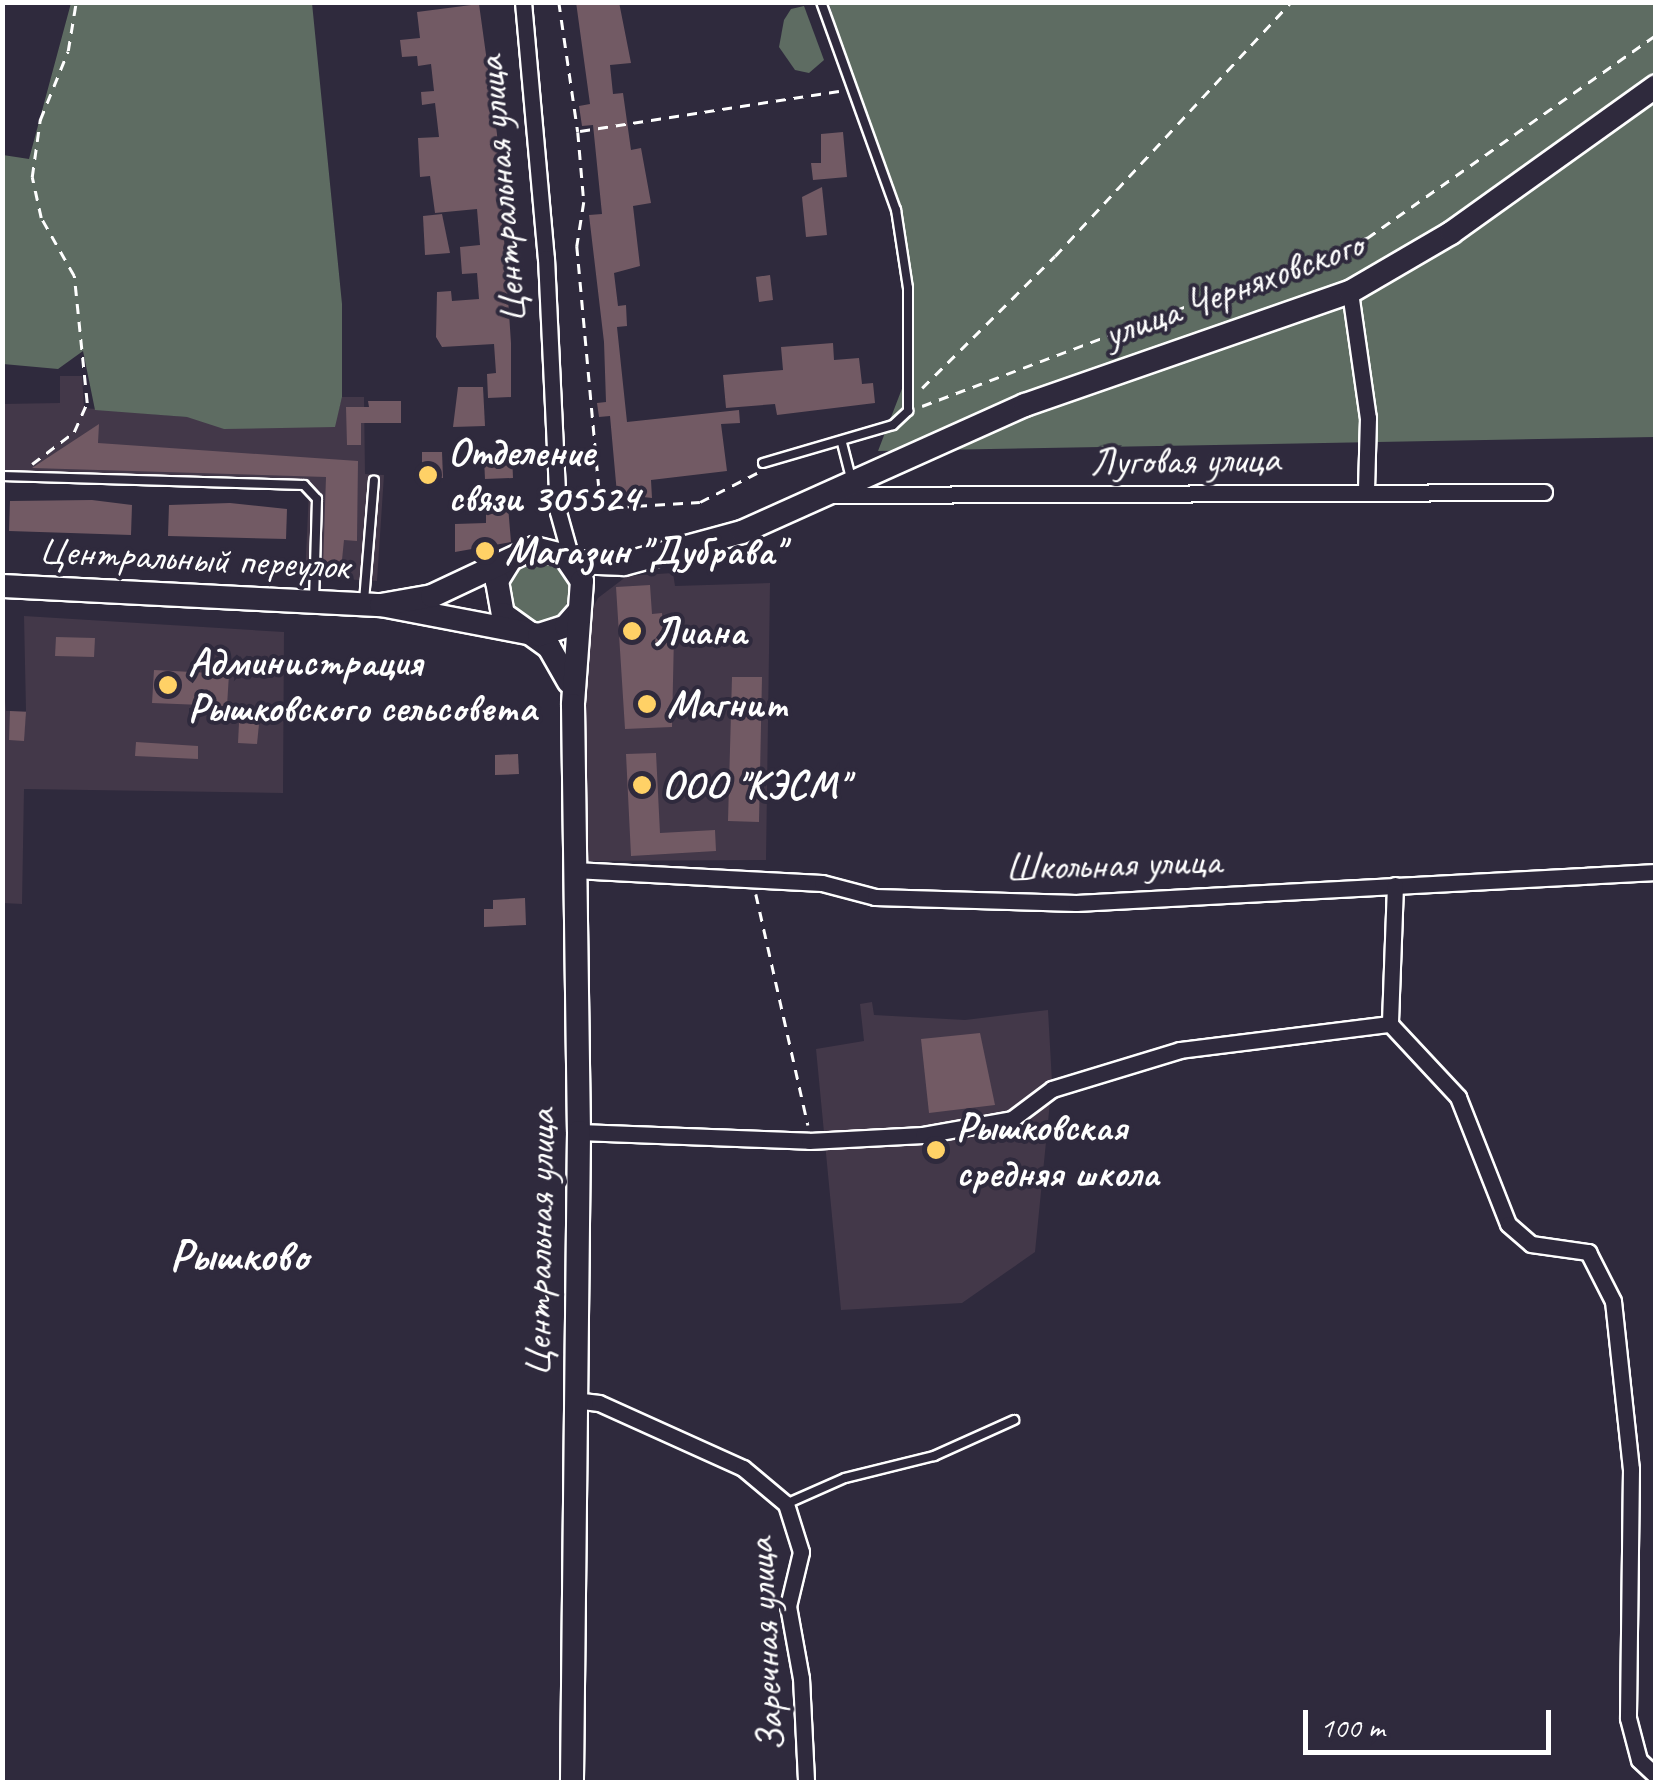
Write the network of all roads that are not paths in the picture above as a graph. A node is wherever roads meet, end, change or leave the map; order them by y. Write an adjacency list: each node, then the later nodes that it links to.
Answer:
1 (523, 2): 13 (street, Центральная улица)
2 (821, 2): 5 (lane)
3 (1656, 86): 4 (main road, улица Черняховского)
4 (1350, 292): 9 (main road, улица Черняховского); 10 (street)
5 (842, 442): 6 (lane); 9 (lane)
6 (764, 463)
7 (2, 476): 19 (lane)
8 (374, 480): 20 (lane)
9 (852, 482): 12 (main road, улица Черняховского)
10 (1366, 489): 11 (street, Луговая улица); 12 (street, Луговая улица)
11 (1544, 492)
12 (828, 495): 17 (main road, улица Черняховского)
13 (558, 512): 14 (street); 16 (street, Центральная улица)
14 (534, 548): 15 (main road); 16 (main road)
15 (510, 559): 20 (main road); 22 (main road)
16 (572, 562): 17 (main road); 21 (main road)
17 (624, 564): 21 (main road)
18 (2, 586): 19 (main road, Центральный переулок)
19 (314, 603): 20 (main road, Центральный переулок)
20 (372, 605): 22 (main road)
21 (578, 612): 22 (main road); 23 (main road)
22 (521, 631): 23 (main road)
23 (573, 705): 24 (main road, Центральная улица)
24 (574, 870): 26 (street, Школьная улица); 28 (main road, Центральная улица)
25 (1656, 872): 26 (street, Школьная улица)
26 (1395, 885): 27 (street)
27 (1390, 1024): 28 (street); 32 (street)
28 (578, 1132): 29 (main road, Центральная улица)
29 (574, 1400): 31 (street, Заречная улица); 33 (main road, Центральная улица)
30 (1014, 1420): 31 (lane)
31 (786, 1504): 34 (street, Заречная улица)
32 (1650, 1776)
33 (572, 1782)
34 (806, 1782)

